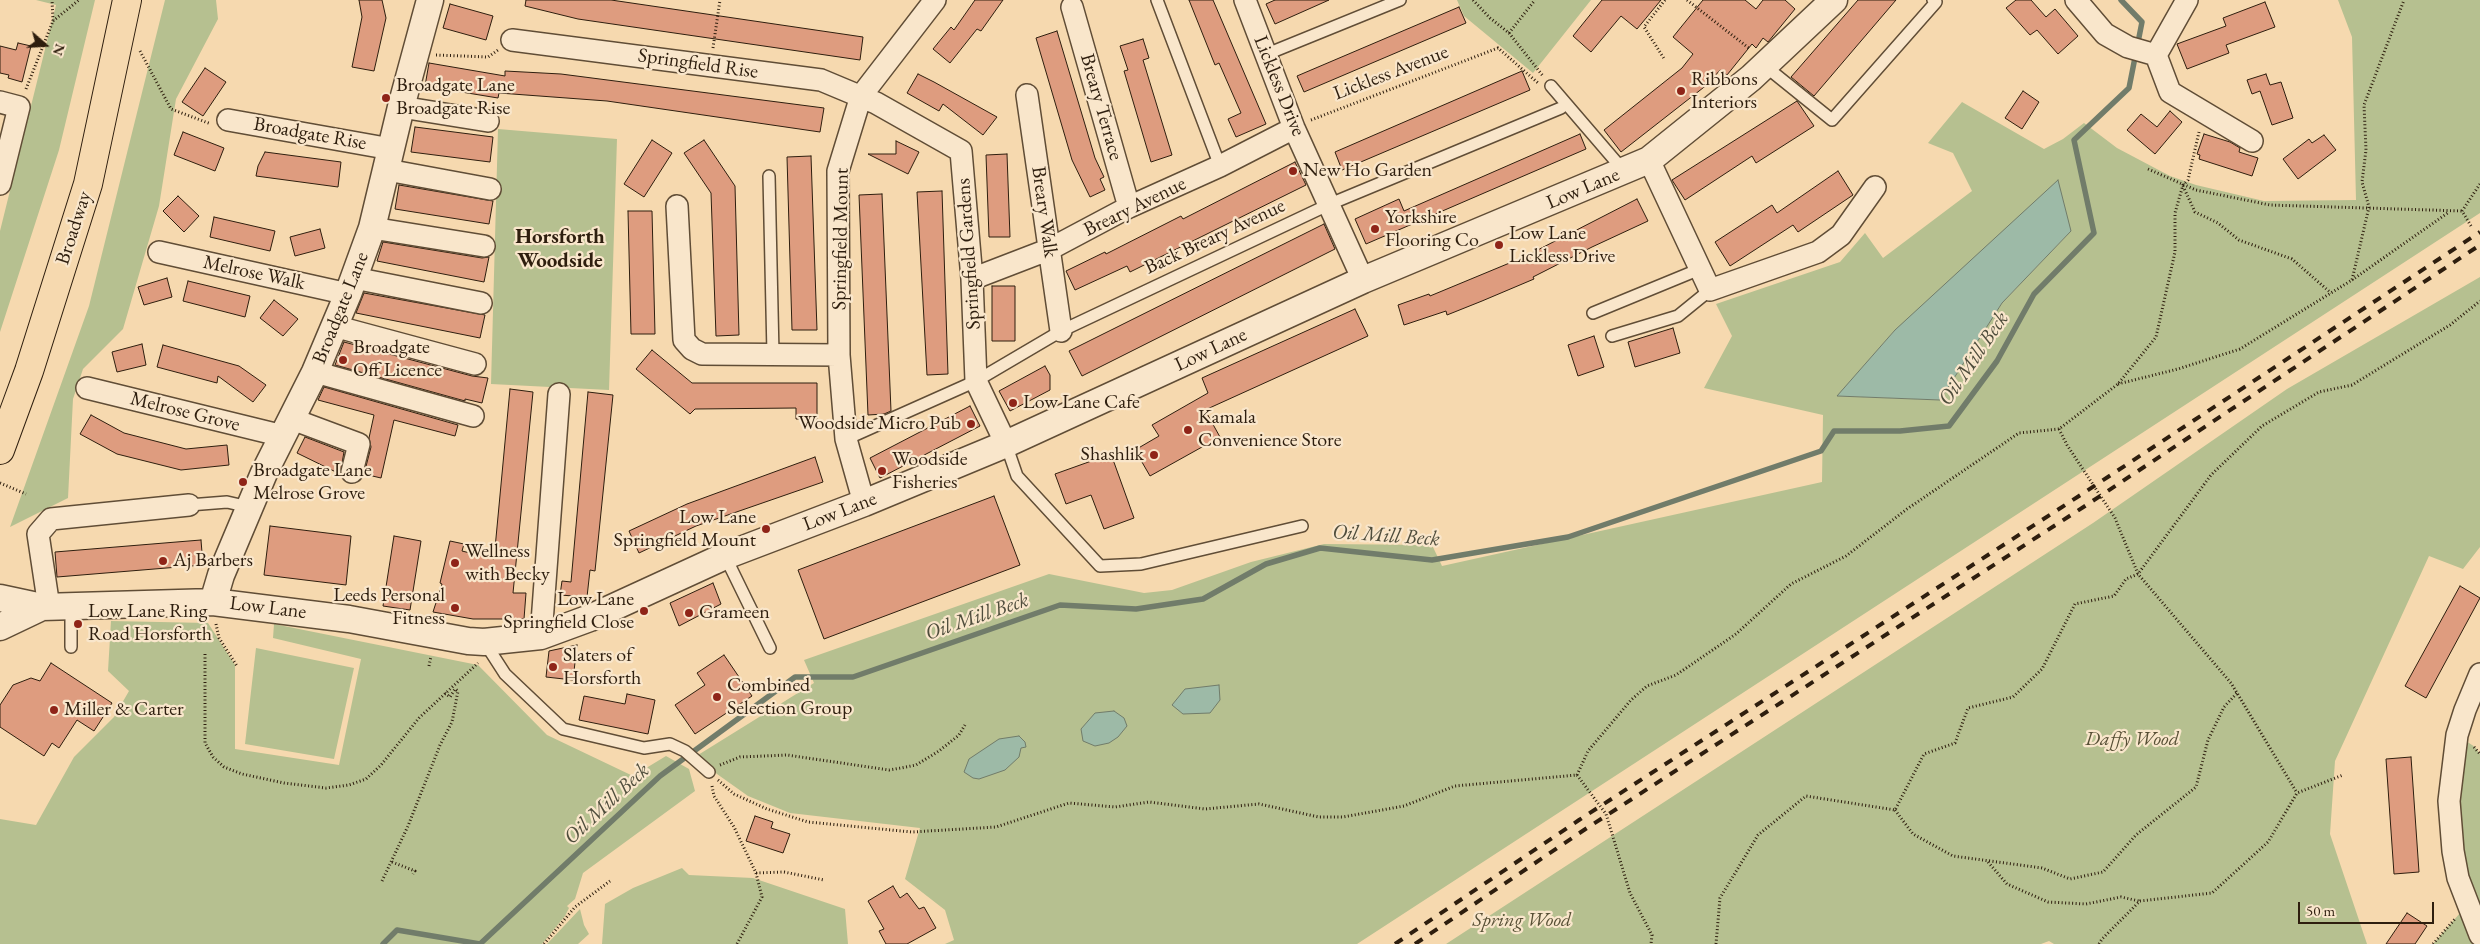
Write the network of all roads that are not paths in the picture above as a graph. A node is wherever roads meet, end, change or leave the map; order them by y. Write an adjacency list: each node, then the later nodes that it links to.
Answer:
1 (430, 0): 20 (street, Broadgate Lane)
2 (935, 0): 18 (street, Springfield Mount)
3 (1157, 0): 28 (lane)
4 (1245, 0): 13 (street, Lickless Drive)
5 (1400, 0): 13 (lane)
6 (1834, 0): 15 (street, Low Lane)
7 (1933, 0): 15 (lane)
8 (2076, 0): 14 (street)
9 (2187, 0): 14 (street)
10 (1072, 7): 36 (street, Breary Terrace)
11 (125, 10): 62 (highway, Broadway)
12 (512, 40): 18 (street, Springfield Rise)
13 (1267, 54): 24 (street, Lickless Drive)
14 (2156, 55): 25 (street)
15 (1766, 65): 27 (street, Low Lane)
16 (1551, 86): 29 (lane)
17 (1027, 95): 39 (street, Breary Walk)
18 (870, 101): 42 (street, Springfield Gardens); 52 (street, Springfield Mount)
19 (10, 104): 31 (street)
20 (401, 107): 23 (street); 26 (street, Broadgate Lane)
21 (1561, 108): 34 (lane, Back Breary Avenue)
22 (228, 120): 26 (street, Broadgate Rise)
23 (488, 121)
24 (1294, 128): 28 (street, Breary Avenue); 34 (street, Lickless Drive)
25 (2252, 141)
26 (389, 160): 33 (street, Broadgate Rise); 37 (street, Broadgate Lane)
27 (1649, 160): 29 (street, Low Lane); 41 (street)
28 (1220, 166): 36 (street, Breary Avenue)
29 (1624, 172): 43 (street, Low Lane)
30 (769, 176): 51 (lane)
31 (0, 184)
32 (1875, 187): 45 (street)
33 (490, 188)
34 (1330, 204): 43 (street, Lickless Drive); 49 (lane, Back Breary Avenue)
35 (677, 206): 51 (street)
36 (1130, 207): 39 (street, Breary Avenue)
37 (372, 228): 38 (street); 44 (street, Broadgate Lane)
38 (484, 246)
39 (1050, 249): 42 (street, Breary Avenue); 49 (street, Breary Walk)
40 (159, 252): 44 (street, Melrose Walk)
41 (1700, 268): 45 (street); 47 (lane)
42 (972, 279): 55 (street, Springfield Gardens)
43 (1363, 280): 61 (street, Low Lane)
44 (351, 286): 46 (street, Melrose Walk); 48 (street, Broadgate Lane)
45 (1710, 290): 50 (lane)
46 (481, 303)
47 (1592, 313)
48 (334, 326): 53 (street); 54 (street, Broadgate Lane)
49 (1061, 330): 55 (lane, Back Breary Avenue)
50 (1612, 336)
51 (773, 354): 52 (street)
52 (839, 355): 60 (street, Springfield Mount)
53 (475, 364)
54 (315, 372): 58 (street); 59 (street, Broadgate Lane)
55 (976, 381): 60 (lane, Back Breary Avenue); 61 (street, Springfield Gardens)
56 (86, 388): 59 (street, Melrose Grove)
57 (559, 394): 73 (street)
58 (473, 416)
59 (287, 427): 63 (street, Melrose Grove); 66 (street, Broadgate Lane)
60 (846, 439): 64 (street, Springfield Mount)
61 (1006, 444): 64 (street, Low Lane); 67 (lane)
62 (0, 450)
63 (352, 472)
64 (864, 503): 68 (street, Low Lane)
65 (189, 506): 66 (lane); 71 (street)
66 (249, 507): 70 (street, Broadgate Lane)
67 (1302, 526)
68 (725, 556): 73 (street, Low Lane); 75 (lane)
69 (0, 598): 71 (street, Low Lane)
70 (213, 602): 71 (street, Low Lane); 76 (street, Low Lane)
71 (54, 606): 72 (street, Low Lane); 74 (lane)
72 (0, 626)
73 (541, 636): 76 (street, Low Lane)
74 (71, 647)
75 (770, 648)
76 (483, 650): 78 (lane)
77 (2480, 674): 79 (street)
78 (709, 772)
79 (2480, 935)

